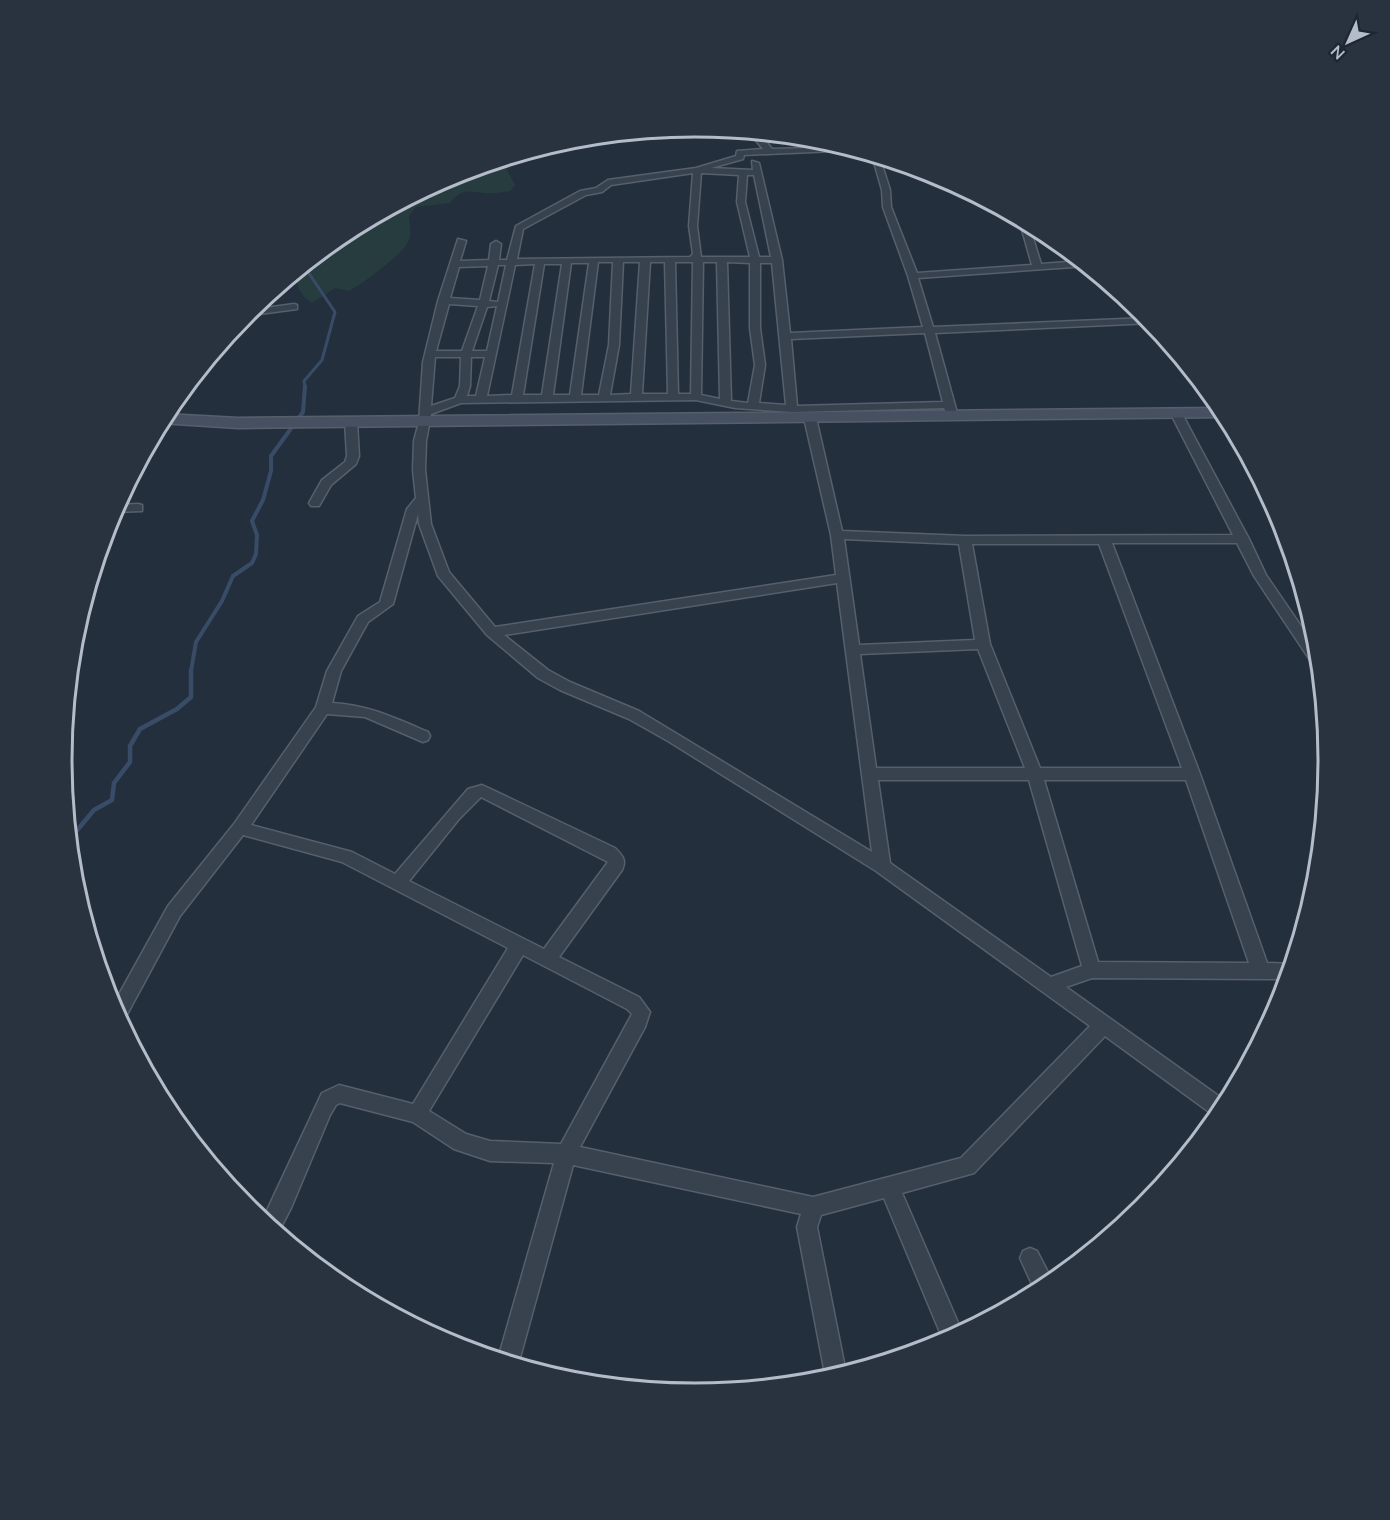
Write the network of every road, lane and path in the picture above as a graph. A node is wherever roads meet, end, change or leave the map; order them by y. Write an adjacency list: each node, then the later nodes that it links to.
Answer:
1 (761, 140): 5 (street)
2 (792, 145): 3 (street)
3 (793, 149): 4 (street); 5 (street)
4 (817, 149)
5 (769, 151): 6 (street)
6 (751, 152): 8 (street); 9 (street)
7 (878, 165): 29 (street)
8 (697, 170): 10 (street); 18 (street); 23 (street)
9 (757, 172): 10 (street); 20 (street)
10 (742, 173): 19 (street)
11 (1030, 235): 28 (street)
12 (461, 241): 26 (street)
13 (496, 244): 25 (street)
14 (618, 259): 15 (street); 16 (street); 47 (street)
15 (594, 260): 21 (street); 46 (street)
16 (645, 260): 17 (street); 48 (street)
17 (670, 260): 18 (street); 41 (street)
18 (698, 260): 22 (street); 42 (street)
19 (755, 260): 20 (street); 22 (street); 51 (street)
20 (777, 260): 37 (street)
21 (567, 261): 24 (street); 45 (street)
22 (722, 261): 50 (street)
23 (511, 262): 24 (street); 25 (street); 32 (street)
24 (540, 262): 44 (street)
25 (492, 263): 26 (street); 31 (street)
26 (454, 264): 30 (street)
27 (1072, 265): 28 (street)
28 (1037, 267): 29 (street)
29 (913, 276): 36 (street)
30 (443, 300): 31 (street); 38 (street)
31 (484, 304): 32 (street); 39 (street)
32 (503, 304): 40 (street)
33 (294, 307): 34 (street)
34 (263, 311)
35 (1138, 321): 36 (street)
36 (929, 330): 37 (street); 53 (street)
37 (785, 336): 52 (street)
38 (431, 354): 39 (street); 56 (street)
39 (466, 354): 40 (street); 49 (street)
40 (491, 354): 43 (street)
41 (673, 397): 42 (street); 48 (street)
42 (696, 398): 50 (street)
43 (481, 399): 44 (street); 49 (street)
44 (517, 399): 45 (street)
45 (547, 399): 46 (street)
46 (575, 399): 47 (street)
47 (604, 399): 48 (street)
48 (636, 399)
49 (460, 400): 56 (street)
50 (726, 402): 51 (street)
51 (753, 405): 52 (street)
52 (792, 409): 53 (street)
53 (950, 410): 55 (main road); 57 (main road)
54 (1212, 413): 55 (main road)
55 (1177, 414): 65 (street)
56 (425, 417): 57 (main road); 59 (main road); 60 (street)
57 (810, 418): 64 (street)
58 (173, 420): 59 (main road)
59 (351, 422): 61 (street)
60 (424, 495): 69 (street); 73 (street)
61 (315, 504)
62 (138, 508): 63 (street)
63 (125, 509)
64 (837, 535): 66 (street); 68 (street)
65 (1243, 539): 67 (street); 71 (street)
66 (965, 540): 67 (street); 70 (street)
67 (1104, 540): 76 (street)
68 (843, 578): 69 (street); 72 (street)
69 (492, 632): 79 (street)
70 (983, 644): 72 (street); 77 (street)
71 (1307, 646)
72 (853, 650): 75 (street)
73 (323, 708): 74 (street); 78 (street)
74 (423, 736)
75 (870, 774): 77 (street); 79 (street)
76 (1192, 774): 77 (street); 83 (street)
77 (1035, 775): 84 (street)
78 (240, 828): 80 (street); 87 (street)
79 (882, 866): 86 (street)
80 (397, 884): 81 (street); 82 (street)
81 (520, 944): 82 (street); 90 (street)
82 (546, 960): 91 (street)
83 (1260, 969): 84 (street); 85 (street)
84 (1092, 970): 86 (street)
85 (1281, 970)
86 (1050, 985): 88 (street)
87 (122, 1005)
88 (1104, 1024): 89 (street); 92 (street)
89 (1214, 1104)
90 (417, 1113): 91 (street); 94 (street)
91 (566, 1154): 93 (street); 98 (street)
92 (889, 1187): 93 (street); 97 (street)
93 (813, 1207): 99 (street)
94 (274, 1219)
95 (1030, 1258): 96 (street)
96 (1040, 1278)
97 (949, 1329)
98 (510, 1355)
99 (834, 1367)

